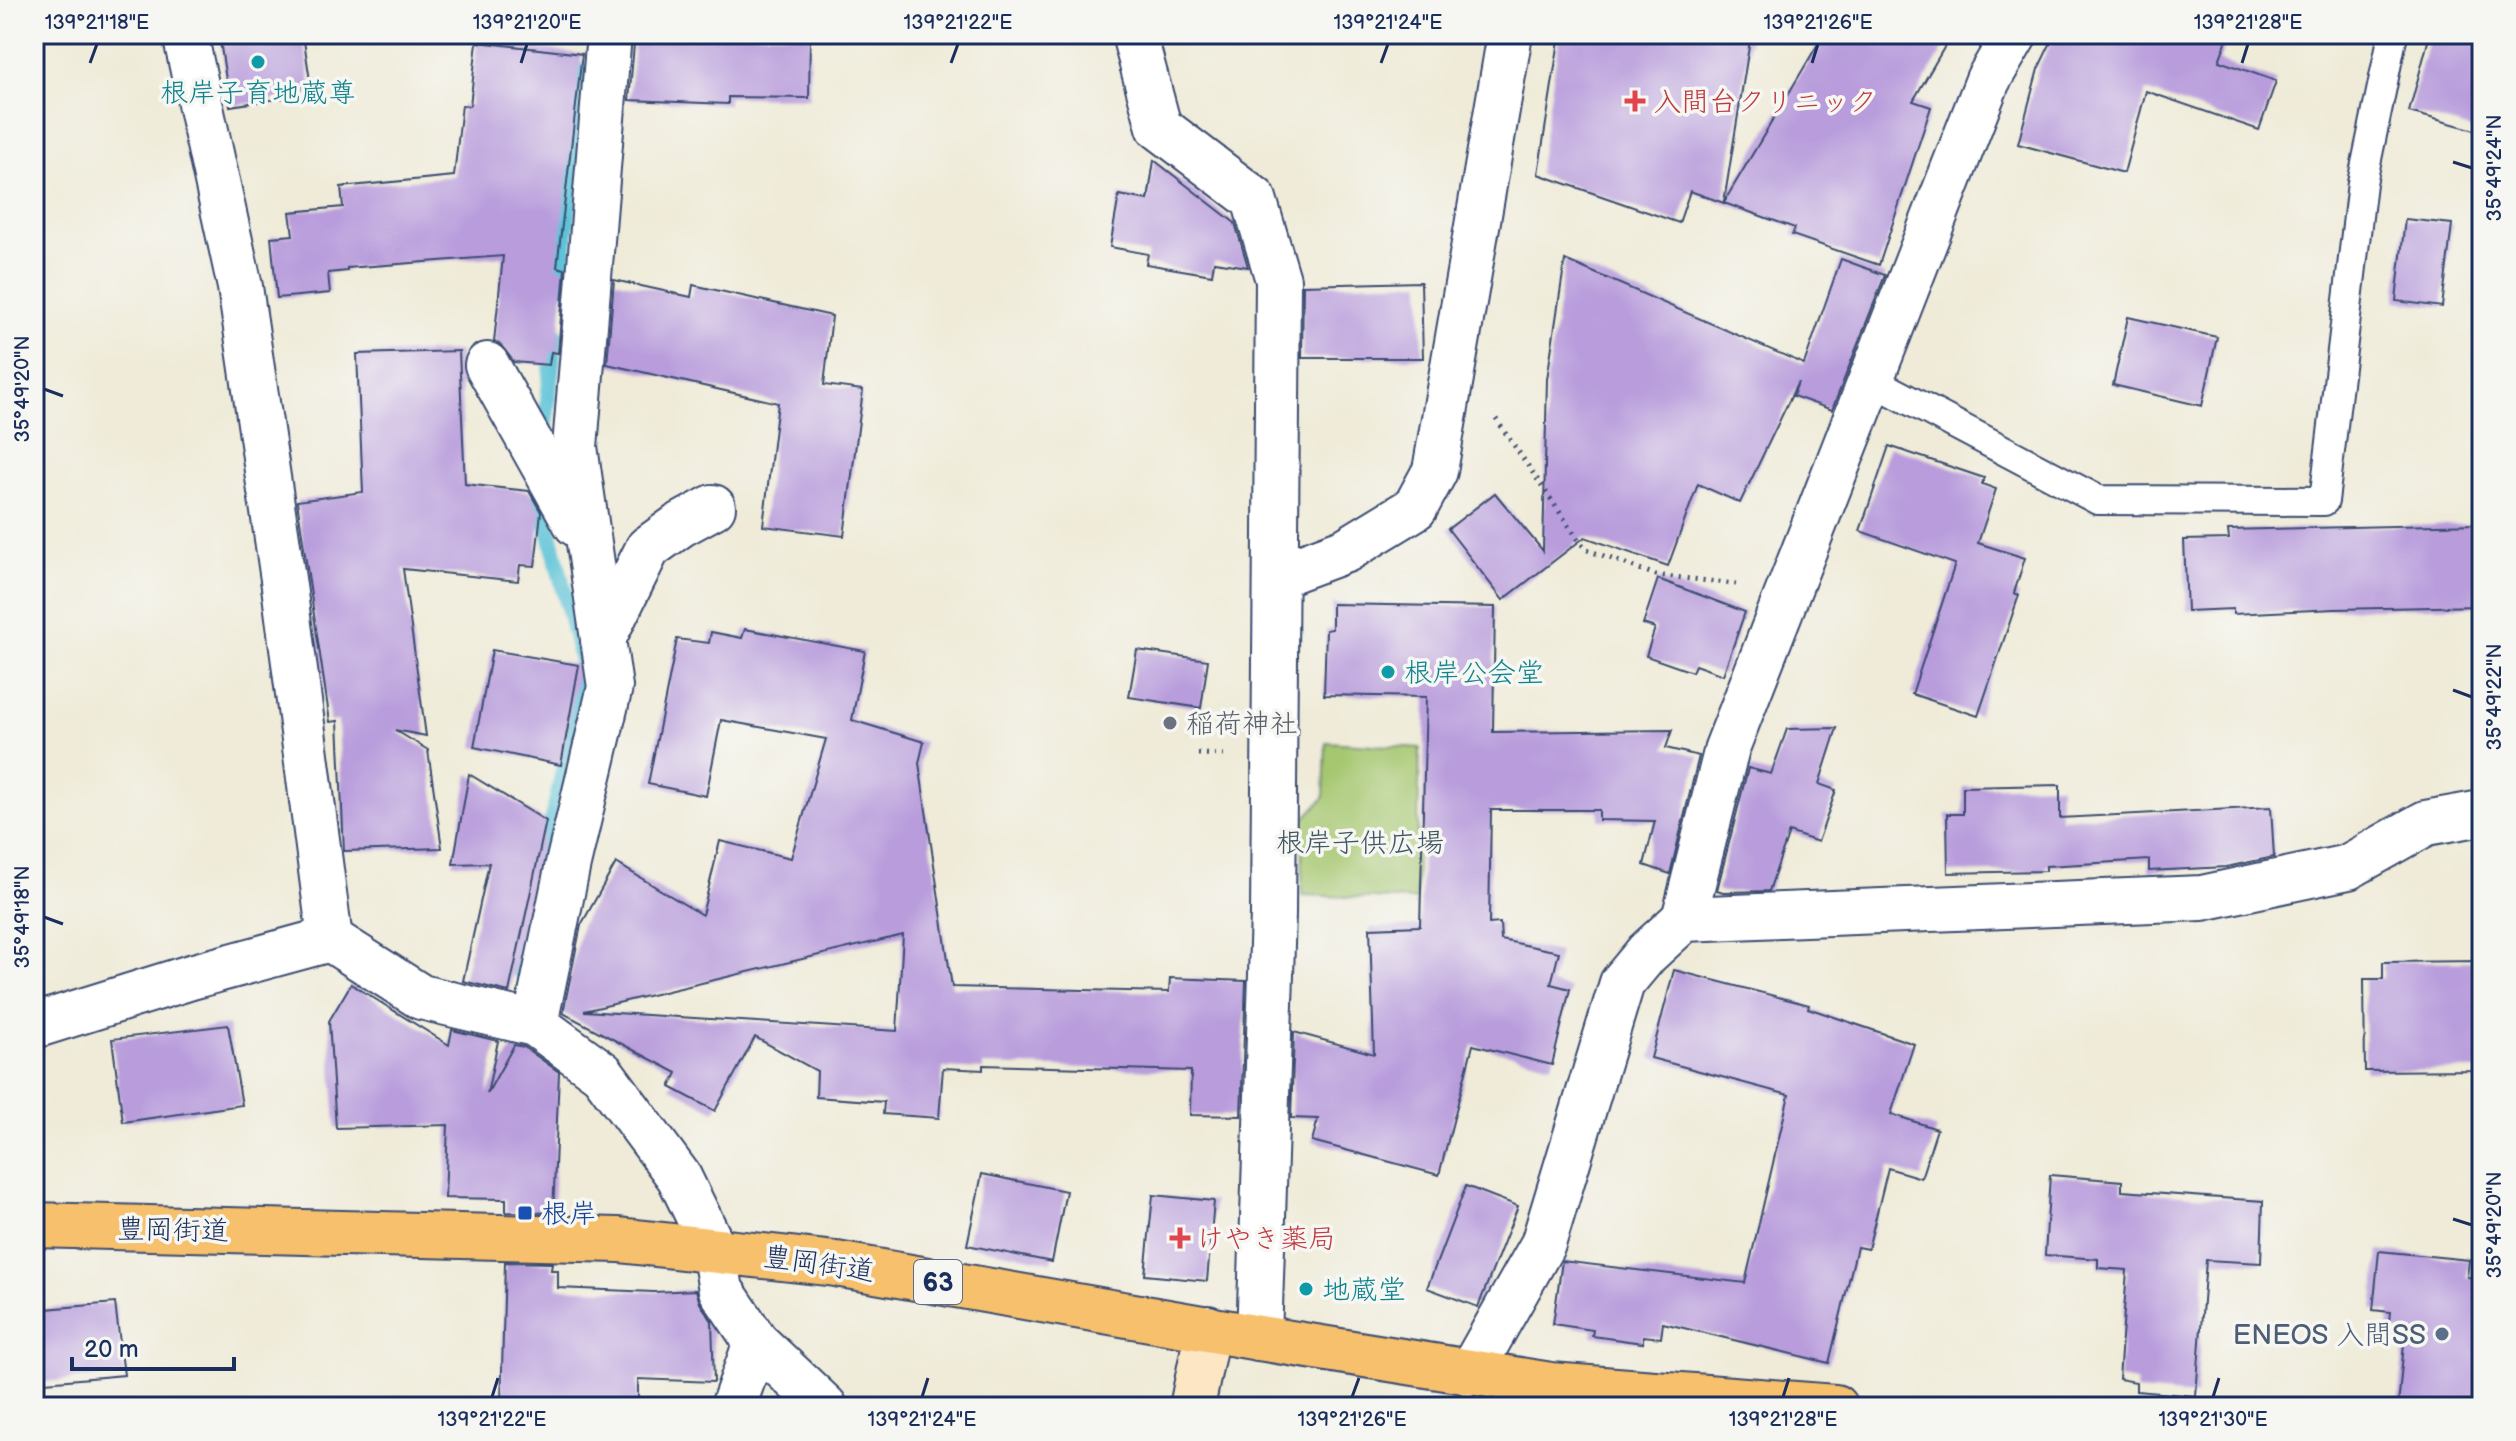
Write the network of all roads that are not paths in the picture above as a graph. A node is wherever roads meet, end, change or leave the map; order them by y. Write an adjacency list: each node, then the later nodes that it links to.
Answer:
1 (185, 34): 15 (street)
2 (609, 34): 10 (street)
3 (1134, 34): 11 (street)
4 (1510, 34): 11 (street)
5 (2015, 34): 8 (street)
6 (2393, 34): 8 (lane)
7 (487, 365): 10 (street)
8 (1871, 380): 14 (street)
9 (713, 507): 12 (street)
10 (589, 549): 12 (street)
11 (1276, 576): 21 (street)
12 (603, 639): 16 (street)
13 (2482, 813): 14 (street)
14 (1684, 919): 23 (street)
15 (330, 939): 16 (street); 17 (street)
16 (535, 1024): 19 (street)
17 (34, 1026)
18 (34, 1225): 19 (main road, 豊岡街道 / 63)
19 (714, 1249): 20 (main road, 豊岡街道 / 63); 22 (street)
20 (1208, 1328): 21 (main road, 豊岡街道 / 63); 26 (street)
21 (1259, 1338): 23 (main road, 豊岡街道 / 63)
22 (756, 1342): 24 (street); 25 (street)
23 (1470, 1373): 27 (main road, 豊岡街道 / 63)
24 (733, 1407)
25 (825, 1407)
26 (1192, 1407)
27 (1835, 1407)

